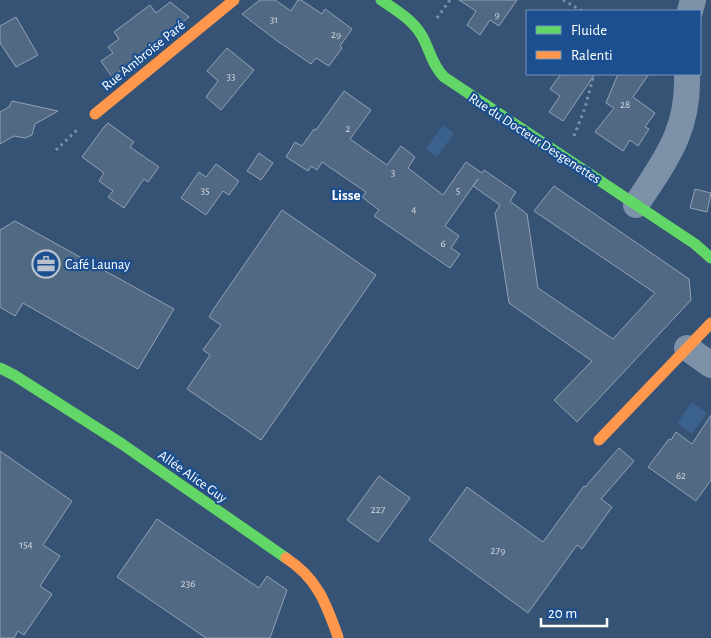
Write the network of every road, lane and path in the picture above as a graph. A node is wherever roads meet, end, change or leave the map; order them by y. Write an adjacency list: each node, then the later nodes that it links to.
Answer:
1 (234, 0): 7 (street, Rue Ambroise Paré)
2 (381, 0): 8 (street, Rue du Docteur Desgenettes)
3 (563, 0): 4 (path)
4 (580, 10)
5 (594, 75): 8 (path)
6 (687, 75): 9 (street)
7 (95, 114)
8 (562, 155): 9 (street, Rue du Docteur Desgenettes)
9 (636, 205): 10 (street, Rue du Docteur Desgenettes)
10 (711, 258)
11 (711, 323): 12 (street)
12 (687, 348): 13 (street); 15 (street)
13 (711, 365)
14 (0, 368): 16 (street, Allée Alice Guy)
15 (599, 440)
16 (338, 637)

